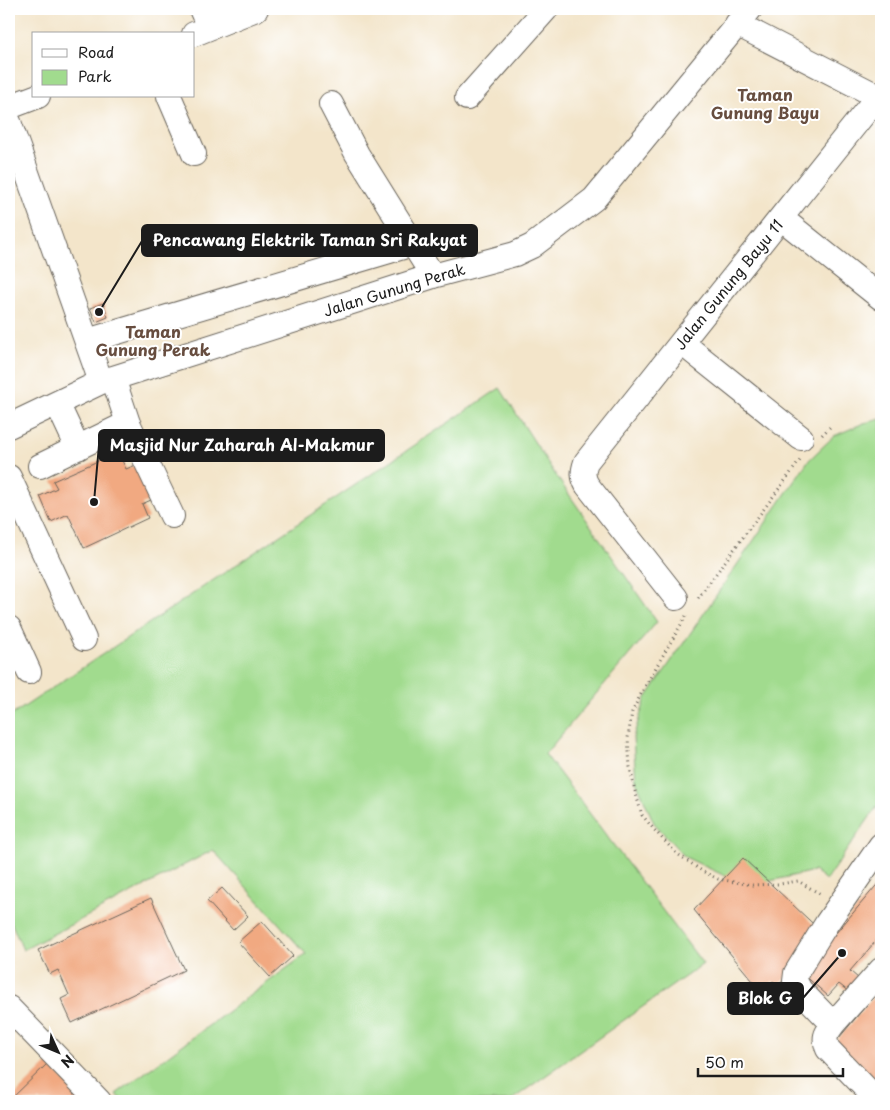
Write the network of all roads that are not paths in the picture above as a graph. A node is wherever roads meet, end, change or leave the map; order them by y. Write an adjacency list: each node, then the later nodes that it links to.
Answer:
1 (256, 9): 4 (street)
2 (546, 9): 8 (street)
3 (744, 16): 5 (street); 15 (street, Jalan Gunung Perak)
4 (201, 23)
5 (880, 97): 13 (street, Jalan Gunung Bayu 11)
6 (33, 98): 10 (street)
7 (170, 98): 12 (street)
8 (467, 98)
9 (331, 104): 14 (street)
10 (9, 107)
11 (9, 122): 17 (street)
12 (194, 154)
13 (781, 218): 16 (street); 18 (street, Jalan Gunung Bayu 11)
14 (413, 244): 15 (street); 17 (street)
15 (433, 276): 19 (street, Jalan Gunung Perak)
16 (881, 298)
17 (87, 342): 19 (street)
18 (682, 343): 23 (street); 28 (street, Jalan Gunung Bayu 11)
19 (107, 380): 20 (street, Jalan Gunung Perak); 21 (street)
20 (57, 403): 22 (street, Jalan Gunung Perak); 24 (street)
21 (128, 423): 24 (street); 27 (street)
22 (9, 426)
23 (808, 443)
24 (78, 448): 25 (street)
25 (40, 466)
26 (9, 478): 30 (street)
27 (172, 516)
28 (686, 606)
29 (9, 628): 31 (street)
30 (84, 639)
31 (29, 672)
32 (881, 845): 35 (street)
33 (881, 970): 35 (street)
34 (9, 1008): 36 (street)
35 (833, 1024): 37 (street)
36 (99, 1101)
37 (878, 1101)

